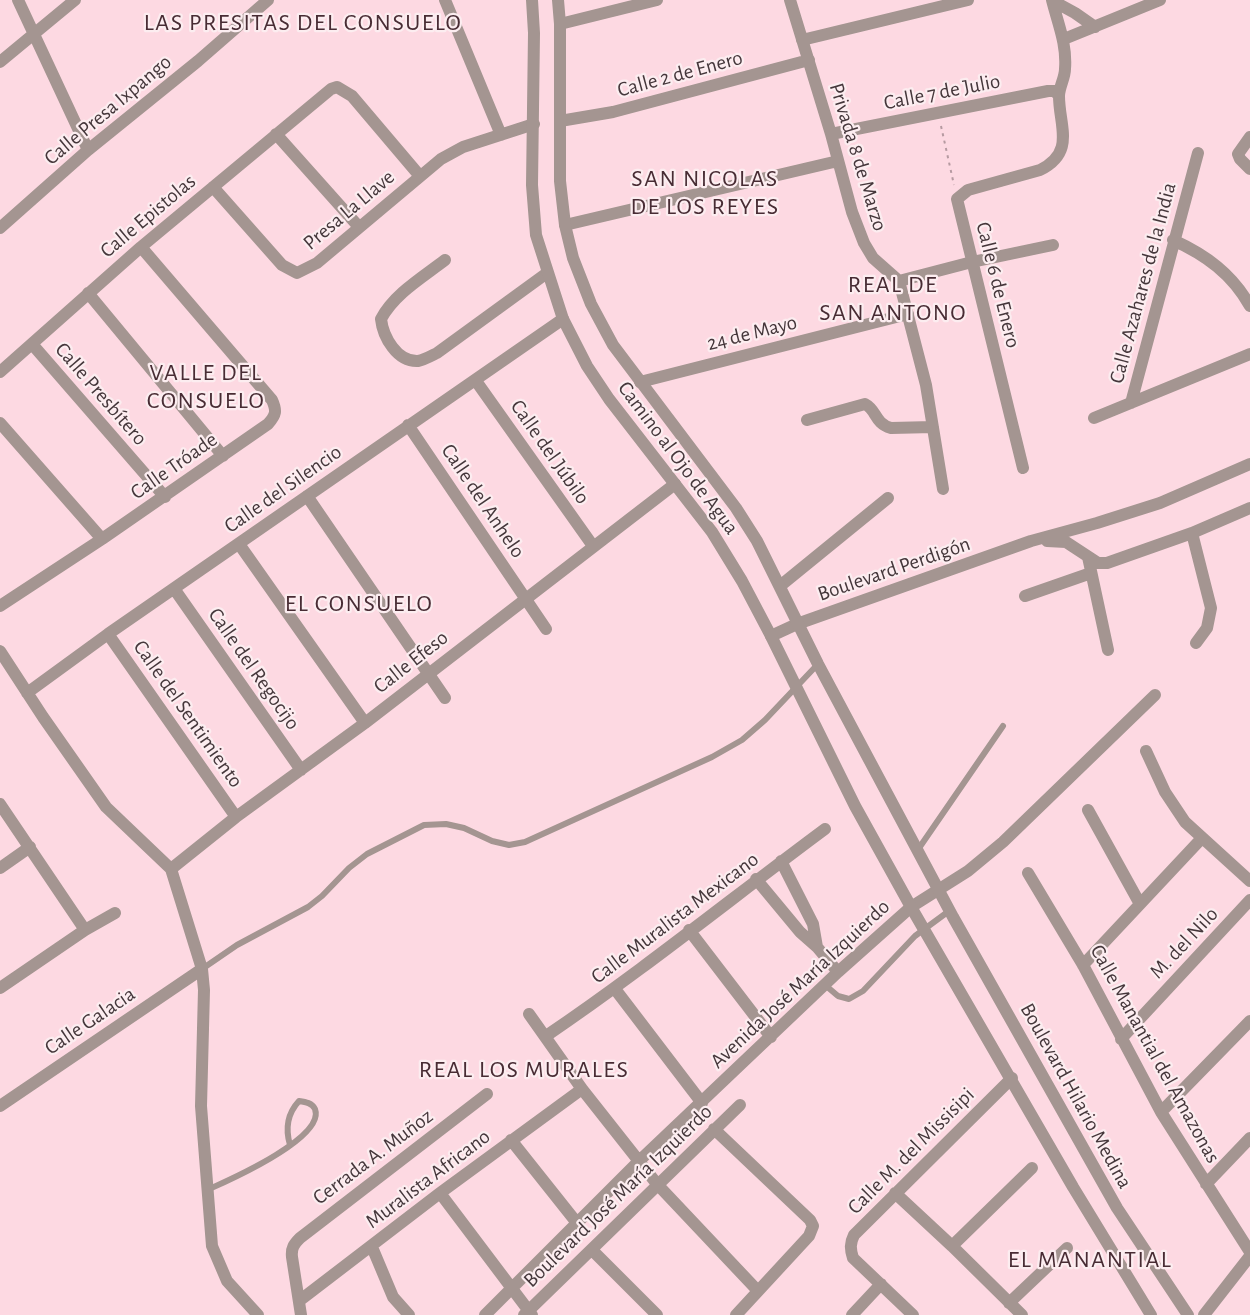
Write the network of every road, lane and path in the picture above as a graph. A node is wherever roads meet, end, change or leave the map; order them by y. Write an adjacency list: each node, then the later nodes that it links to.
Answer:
1 (18, 0): 14 (street)
2 (75, 0): 14 (street)
3 (268, 0): 27 (street, Calle Presa Ixpango)
4 (445, 0): 25 (street)
5 (532, 0): 22 (street, Camino al Ojo de Agua)
6 (558, 0): 12 (street, Camino al Ojo de Agua)
7 (657, 0): 12 (street)
8 (790, 0): 16 (street, Privada 8 de Marzo)
9 (969, 0): 16 (street)
10 (1160, 0): 13 (street)
11 (1053, 1): 13 (street); 15 (street)
12 (560, 24): 21 (street, Camino al Ojo de Agua)
13 (1095, 27): 15 (street)
14 (34, 33): 18 (street); 27 (street)
15 (1064, 39): 19 (street)
16 (802, 40): 17 (street, Privada 8 de Marzo)
17 (808, 60): 21 (street, Calle 2 de Enero); 24 (street, Privada 8 de Marzo)
18 (0, 62)
19 (1059, 95): 20 (street, Calle 7 de Julio); 33 (street)
20 (938, 111): 24 (street, Calle 7 de Julio); 33 (path, Calle 6 de Enero)
21 (560, 121): 34 (street, Camino al Ojo de Agua)
22 (534, 124): 25 (street, Presa La Llave); 42 (street, Camino al Ojo de Agua)
23 (276, 134): 31 (street, Calle Epistolas); 32 (street, Calle Epistolas); 35 (street)
24 (831, 134): 29 (street, Privada 8 de Marzo)
25 (501, 135): 31 (street, Presa La Llave)
26 (1250, 137): 30 (street)
27 (88, 150): 36 (street, Calle Presa Ixpango)
28 (1198, 153): 37 (street, Calle Azahares de la India)
29 (838, 161): 34 (street); 43 (street, Privada 8 de Marzo)
30 (1250, 169)
31 (419, 175): 35 (street, Presa La Llave)
32 (213, 187): 35 (street, Presa La Llave); 39 (street, Calle Epistolas)
33 (957, 199): 41 (street, Calle 6 de Enero)
34 (565, 225): 52 (street, Camino al Ojo de Agua)
35 (359, 227)
36 (0, 228)
37 (1173, 240): 45 (street); 53 (street, Calle Azahares de la India)
38 (1053, 245): 41 (street)
39 (141, 247): 44 (street, Calle Epistolas); 59 (street, Calle Tróade)
40 (445, 260): 42 (street)
41 (972, 262): 43 (street); 61 (street, Calle 6 de Enero)
42 (547, 273): 47 (street, Camino al Ojo de Agua)
43 (899, 281): 46 (street)
44 (87, 293): 48 (street, Calle Epistolas); 59 (street)
45 (1250, 306)
46 (908, 314): 52 (street, 24 de Mayo); 58 (street)
47 (563, 319): 51 (street, Calle del Silencio); 62 (street, Camino al Ojo de Agua)
48 (32, 345): 50 (street, Calle Epistolas); 65 (street, Calle Presbítero)
49 (1250, 354): 53 (street, Calle Azahares de la India)
50 (0, 372)
51 (476, 381): 57 (street, Calle del Silencio); 72 (street, Calle del Júbilo)
52 (640, 382): 75 (street, Camino al Ojo de Agua)
53 (1131, 403): 54 (street)
54 (1094, 418)
55 (807, 420): 58 (street)
56 (0, 423): 69 (street)
57 (408, 425): 64 (street, Calle del Silencio); 78 (street, Calle del Anhelo)
58 (933, 427): 63 (street)
59 (222, 456): 65 (street, Calle Tróade)
60 (1250, 464): 70 (street, Boulevard Perdigón)
61 (1023, 468)
62 (675, 484): 72 (street, Calle Efeso); 83 (street, Camino al Ojo de Agua)
63 (944, 489)
64 (307, 496): 71 (street, Calle del Silencio); 88 (street)
65 (165, 497): 69 (street, Calle Tróade)
66 (888, 498): 75 (street)
67 (1250, 508): 68 (street, Boulevard Perdigón)
68 (1192, 533): 73 (street, Boulevard Perdigón); 84 (street)
69 (102, 539): 79 (street, Calle Tróade)
70 (1031, 541): 73 (street, Boulevard Perdigón); 80 (street, Boulevard Perdigón)
71 (239, 544): 76 (street, Calle del Silencio); 93 (street)
72 (593, 546): 78 (street, Calle Efeso)
73 (1088, 557): 74 (street)
74 (1091, 573): 77 (street); 85 (street)
75 (780, 586): 80 (street, Camino al Ojo de Agua)
76 (175, 590): 82 (street, Calle del Silencio); 96 (street, Calle del Regocijo)
77 (1025, 596)
78 (526, 598): 81 (street, Calle del Anhelo); 88 (street, Calle Efeso)
79 (0, 606)
80 (797, 624): 83 (street, Boulevard Perdigón); 87 (street, Camino al Ojo de Agua)
81 (546, 629)
82 (108, 634): 90 (street, Calle del Silencio); 99 (street, Calle del Sentimiento)
83 (771, 636): 89 (street, Camino al Ojo de Agua)
84 (1196, 643)
85 (1108, 650)
86 (0, 651): 90 (street)
87 (818, 664): 89 (lane); 103 (street, Camino al Ojo de Agua)
88 (428, 673): 92 (street); 93 (street, Calle Efeso)
89 (796, 686): 113 (street, Camino al Ojo de Agua); 121 (lane)
90 (27, 693): 106 (street)
91 (1155, 695): 110 (street, Avenida José María Izquierdo)
92 (445, 699)
93 (365, 723): 96 (street, Calle Efeso)
94 (1004, 726): 103 (lane)
95 (1146, 751): 101 (street)
96 (301, 770): 99 (street, Calle Efeso)
97 (0, 804): 102 (street)
98 (1088, 810): 112 (street)
99 (236, 817): 106 (street, Calle Efeso)
100 (825, 829): 104 (street, Calle Muralista Mexicano)
101 (1202, 838): 109 (street); 112 (street)
102 (30, 847): 105 (street); 117 (street)
103 (917, 851): 110 (street, Camino al Ojo de Agua)
104 (781, 861): 108 (street, Calle Muralista Mexicano); 119 (street)
105 (0, 868)
106 (171, 869): 121 (street)
107 (1028, 873): 120 (street, Calle Manantial del Amazonas)
108 (756, 879): 118 (street, Calle Muralista Mexicano); 119 (street)
109 (1250, 880)
110 (939, 891): 113 (street, Avenida José María Izquierdo); 114 (street, Boulevard Hilario Medina)
111 (1250, 900): 130 (street, M. del Nilo)
112 (1140, 904): 120 (street)
113 (911, 907): 116 (street); 122 (street, Avenida José María Izquierdo)
114 (949, 911): 116 (lane); 172 (street, Boulevard Hilario Medina)
115 (116, 914): 117 (street)
116 (924, 928): 123 (lane); 131 (street)
117 (85, 930): 124 (street)
118 (689, 930): 125 (street, Calle Muralista Mexicano); 129 (street)
119 (817, 947): 122 (street)
120 (1083, 965): 130 (street, Calle Manantial del Amazonas)
121 (202, 969): 136 (street, Calle Galacia); 146 (street)
122 (838, 972): 123 (street, Avenida José María Izquierdo)
123 (825, 985): 129 (street, Avenida José María Izquierdo)
124 (0, 988)
125 (615, 989): 128 (street, Calle Muralista Mexicano); 134 (street)
126 (530, 1014): 128 (street)
127 (1250, 1021): 137 (street)
128 (546, 1036): 132 (street)
129 (771, 1037): 134 (street, Avenida José María Izquierdo)
130 (1121, 1038): 137 (street, Calle Manantial del Amazonas)
131 (1012, 1078): 148 (street, Calle M. del Missisipi); 171 (street)
132 (582, 1089): 140 (street, Muralista Africano); 142 (street)
133 (487, 1094): 158 (street, Cerrada A. Muñoz)
134 (702, 1102): 142 (street, Avenida José María Izquierdo)
135 (741, 1105): 138 (street, Boulevard José María Izquierdo)
136 (0, 1106)
137 (1161, 1112): 145 (street, Calle Manantial del Amazonas)
138 (714, 1129): 144 (street, Boulevard José María Izquierdo); 157 (street)
139 (1250, 1138): 145 (street)
140 (512, 1140): 147 (street, Muralista Africano); 149 (street)
141 (290, 1145): 141 (lane); 146 (lane)
142 (639, 1161): 144 (street); 149 (street, Avenida José María Izquierdo)
143 (1032, 1168): 150 (street)
144 (657, 1184): 153 (street, Boulevard José María Izquierdo); 157 (street)
145 (1206, 1184): 154 (street, Calle Manantial del Amazonas)
146 (207, 1190): 162 (street)
147 (440, 1193): 151 (street, Muralista Africano); 156 (street)
148 (895, 1193): 150 (street); 155 (street, Calle M. del Missisipi)
149 (577, 1223): 156 (street, Avenida José María Izquierdo)
150 (952, 1246): 159 (street)
151 (372, 1247): 158 (street, Muralista Africano); 160 (street)
152 (1067, 1248): 159 (street)
153 (592, 1250): 161 (street, Boulevard José María Izquierdo); 166 (street)
154 (1250, 1254): 173 (street)
155 (880, 1284): 168 (street); 169 (street)
156 (512, 1289): 161 (street); 165 (street, Avenida José María Izquierdo)
157 (758, 1291): 167 (street)
158 (298, 1301): 163 (street)
159 (1009, 1303): 170 (street)
160 (399, 1310): 164 (street)
161 (528, 1314)
162 (258, 1315)
163 (301, 1315)
164 (409, 1315)
165 (484, 1315)
166 (657, 1315)
167 (736, 1315)
168 (852, 1315)
169 (913, 1315)
170 (1022, 1315)
171 (1151, 1315)
172 (1188, 1315)
173 (1204, 1315)

